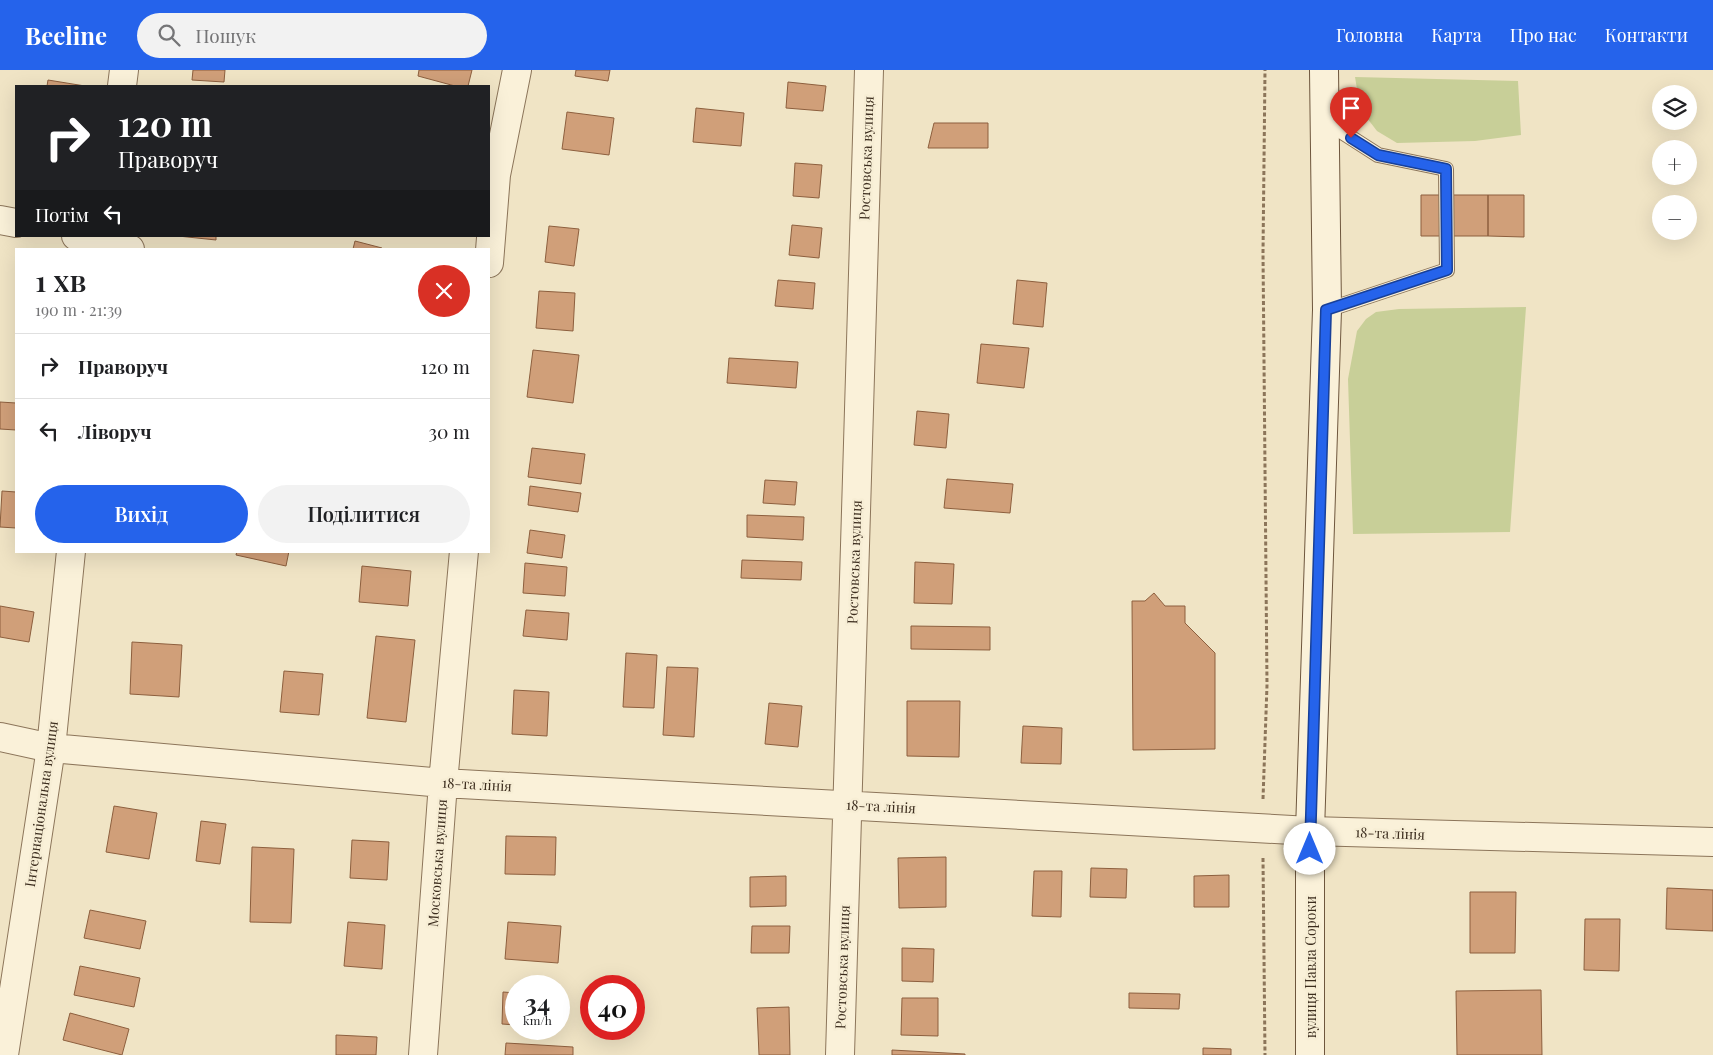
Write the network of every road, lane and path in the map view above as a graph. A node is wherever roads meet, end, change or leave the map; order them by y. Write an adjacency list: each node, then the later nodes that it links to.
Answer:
1 (124, 70): 6 (street)
2 (517, 70): 13 (street)
3 (868, 70): 20 (street, Ростовська вулиця)
4 (1264, 70): 21 (path)
5 (1324, 70): 7 (street, вулиця Павла Сороки)
6 (122, 85)
7 (1325, 121): 14 (street, вулиця Павла Сороки); 14 (lane)
8 (0, 220): 9 (street)
9 (15, 223)
10 (80, 237): 11 (street)
11 (103, 242): 12 (street)
12 (126, 248)
13 (490, 250)
14 (1326, 310): 22 (street, вулиця Павла Сороки)
15 (71, 553): 18 (street, Інтернаціональна вулиця)
16 (464, 553): 19 (street, Московська вулиця)
17 (0, 737): 18 (street, 18-та лінія)
18 (51, 748): 19 (street, 18-та лінія); 24 (street, Інтернаціональна вулиця)
19 (443, 783): 20 (street, 18-та лінія); 25 (street, Московська вулиця)
20 (847, 804): 21 (street, 18-та лінія); 26 (street, Ростовська вулиця)
21 (1262, 828): 22 (street, 18-та лінія); 27 (path)
22 (1310, 831): 23 (street, 18-та лінія); 28 (street, вулиця Павла Сороки)
23 (1713, 842)
24 (4, 1055)
25 (422, 1055)
26 (840, 1055)
27 (1265, 1055)
28 (1310, 1055)

